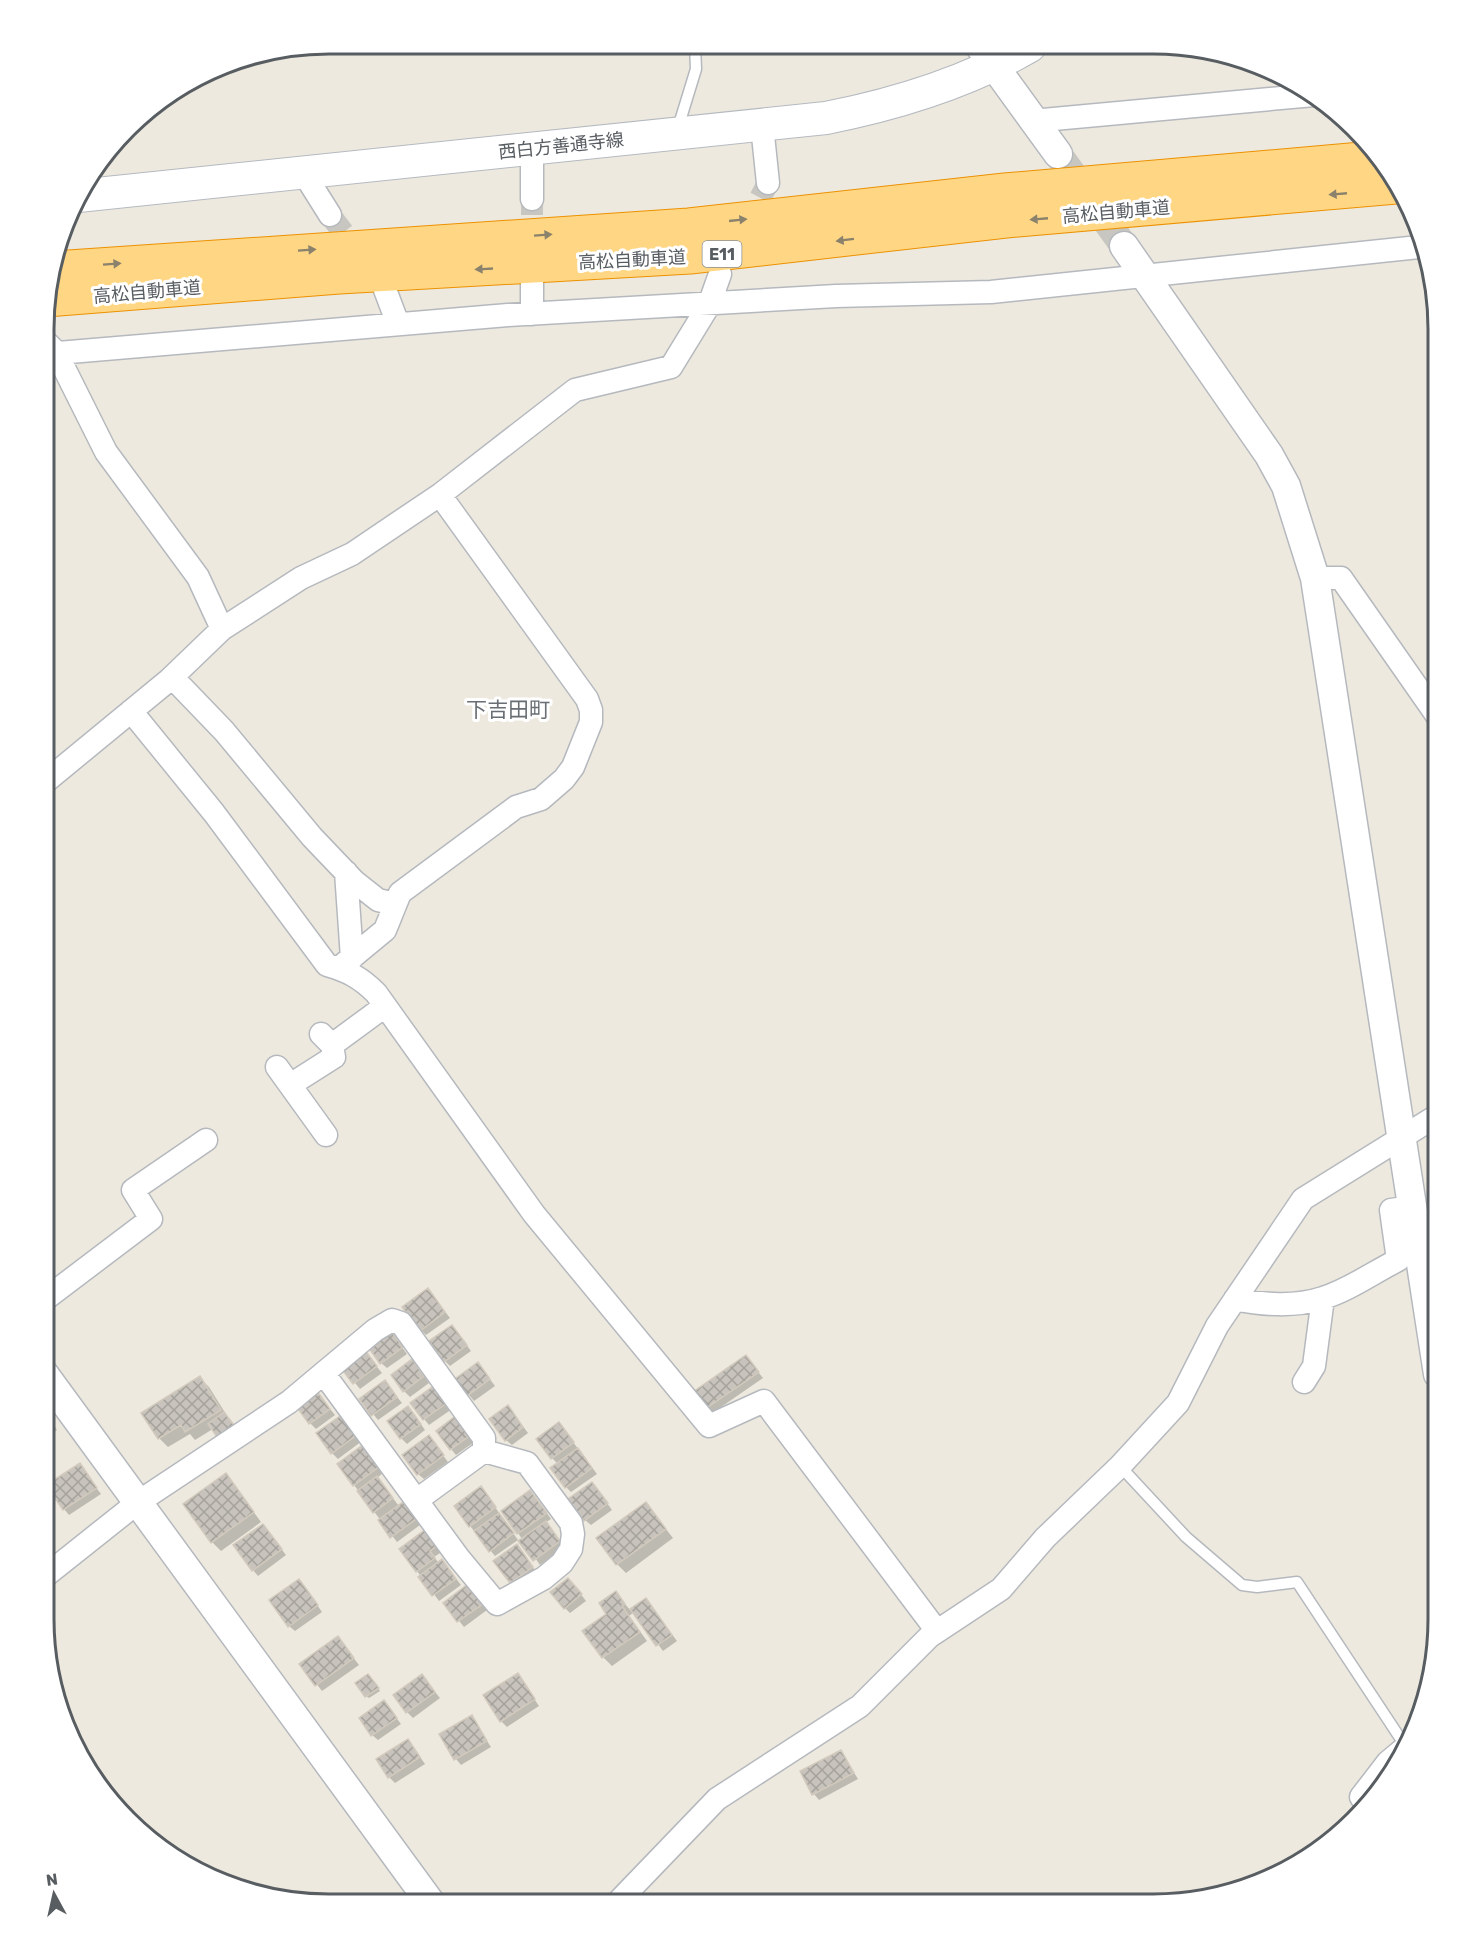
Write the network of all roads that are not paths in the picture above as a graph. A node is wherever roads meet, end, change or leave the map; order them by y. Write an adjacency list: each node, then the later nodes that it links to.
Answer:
1 (695, 54): 6 (lane)
2 (986, 56): 4 (street); 5 (main road, 西白方善通寺線)
3 (1300, 96): 4 (street)
4 (1032, 121): 8 (street)
5 (762, 126): 6 (main road, 西白方善通寺線); 11 (street)
6 (676, 135): 7 (main road, 西白方善通寺線)
7 (532, 149): 10 (main road, 西白方善通寺線); 14 (street)
8 (1058, 154)
9 (1368, 158): 18 (highway, 高松自動車道 / E11, one-way to 9)
10 (303, 172): 13 (main road, 西白方善通寺線); 15 (street)
11 (768, 183)
12 (1389, 188): 23 (highway, 高松自動車道 / E11, one-way to 23)
13 (89, 195)
14 (532, 199)
15 (330, 215)
16 (1124, 246): 21 (street)
17 (1415, 247): 21 (street)
18 (61, 268)
19 (532, 274): 25 (street)
20 (720, 274): 24 (street)
21 (1144, 276): 24 (street); 30 (street)
22 (384, 287): 26 (street)
23 (56, 299)
24 (709, 305): 25 (street); 29 (street)
25 (532, 314): 26 (street)
26 (398, 324): 27 (street)
27 (54, 350)
28 (54, 359): 31 (street)
29 (440, 495): 31 (street); 37 (street)
30 (1315, 578): 33 (street); 42 (street)
31 (222, 629): 32 (street)
32 (172, 677): 34 (street); 36 (street)
33 (1428, 703)
34 (131, 711): 35 (street); 38 (street)
35 (54, 775)
36 (346, 872): 37 (street); 38 (street)
37 (395, 904): 38 (street)
38 (346, 963): 39 (street)
39 (385, 1006): 41 (street); 57 (street)
40 (1428, 1122): 42 (street)
41 (326, 1135)
42 (1402, 1139): 44 (street); 47 (street)
43 (206, 1140): 45 (street)
44 (1412, 1207): 46 (street); 48 (street)
45 (54, 1292)
46 (1323, 1298): 47 (street); 50 (street)
47 (1235, 1299): 53 (street)
48 (1428, 1310)
49 (324, 1374): 52 (street); 54 (street); 55 (street)
50 (1304, 1382)
51 (54, 1388): 55 (street)
52 (484, 1451): 54 (street); 54 (street)
53 (1120, 1466): 57 (street); 58 (lane)
54 (417, 1500)
55 (137, 1503): 56 (street); 61 (street)
56 (54, 1569)
57 (937, 1631): 62 (street)
58 (1401, 1739)
59 (1388, 1762): 60 (street)
60 (1362, 1798)
61 (424, 1894)
62 (625, 1894)

